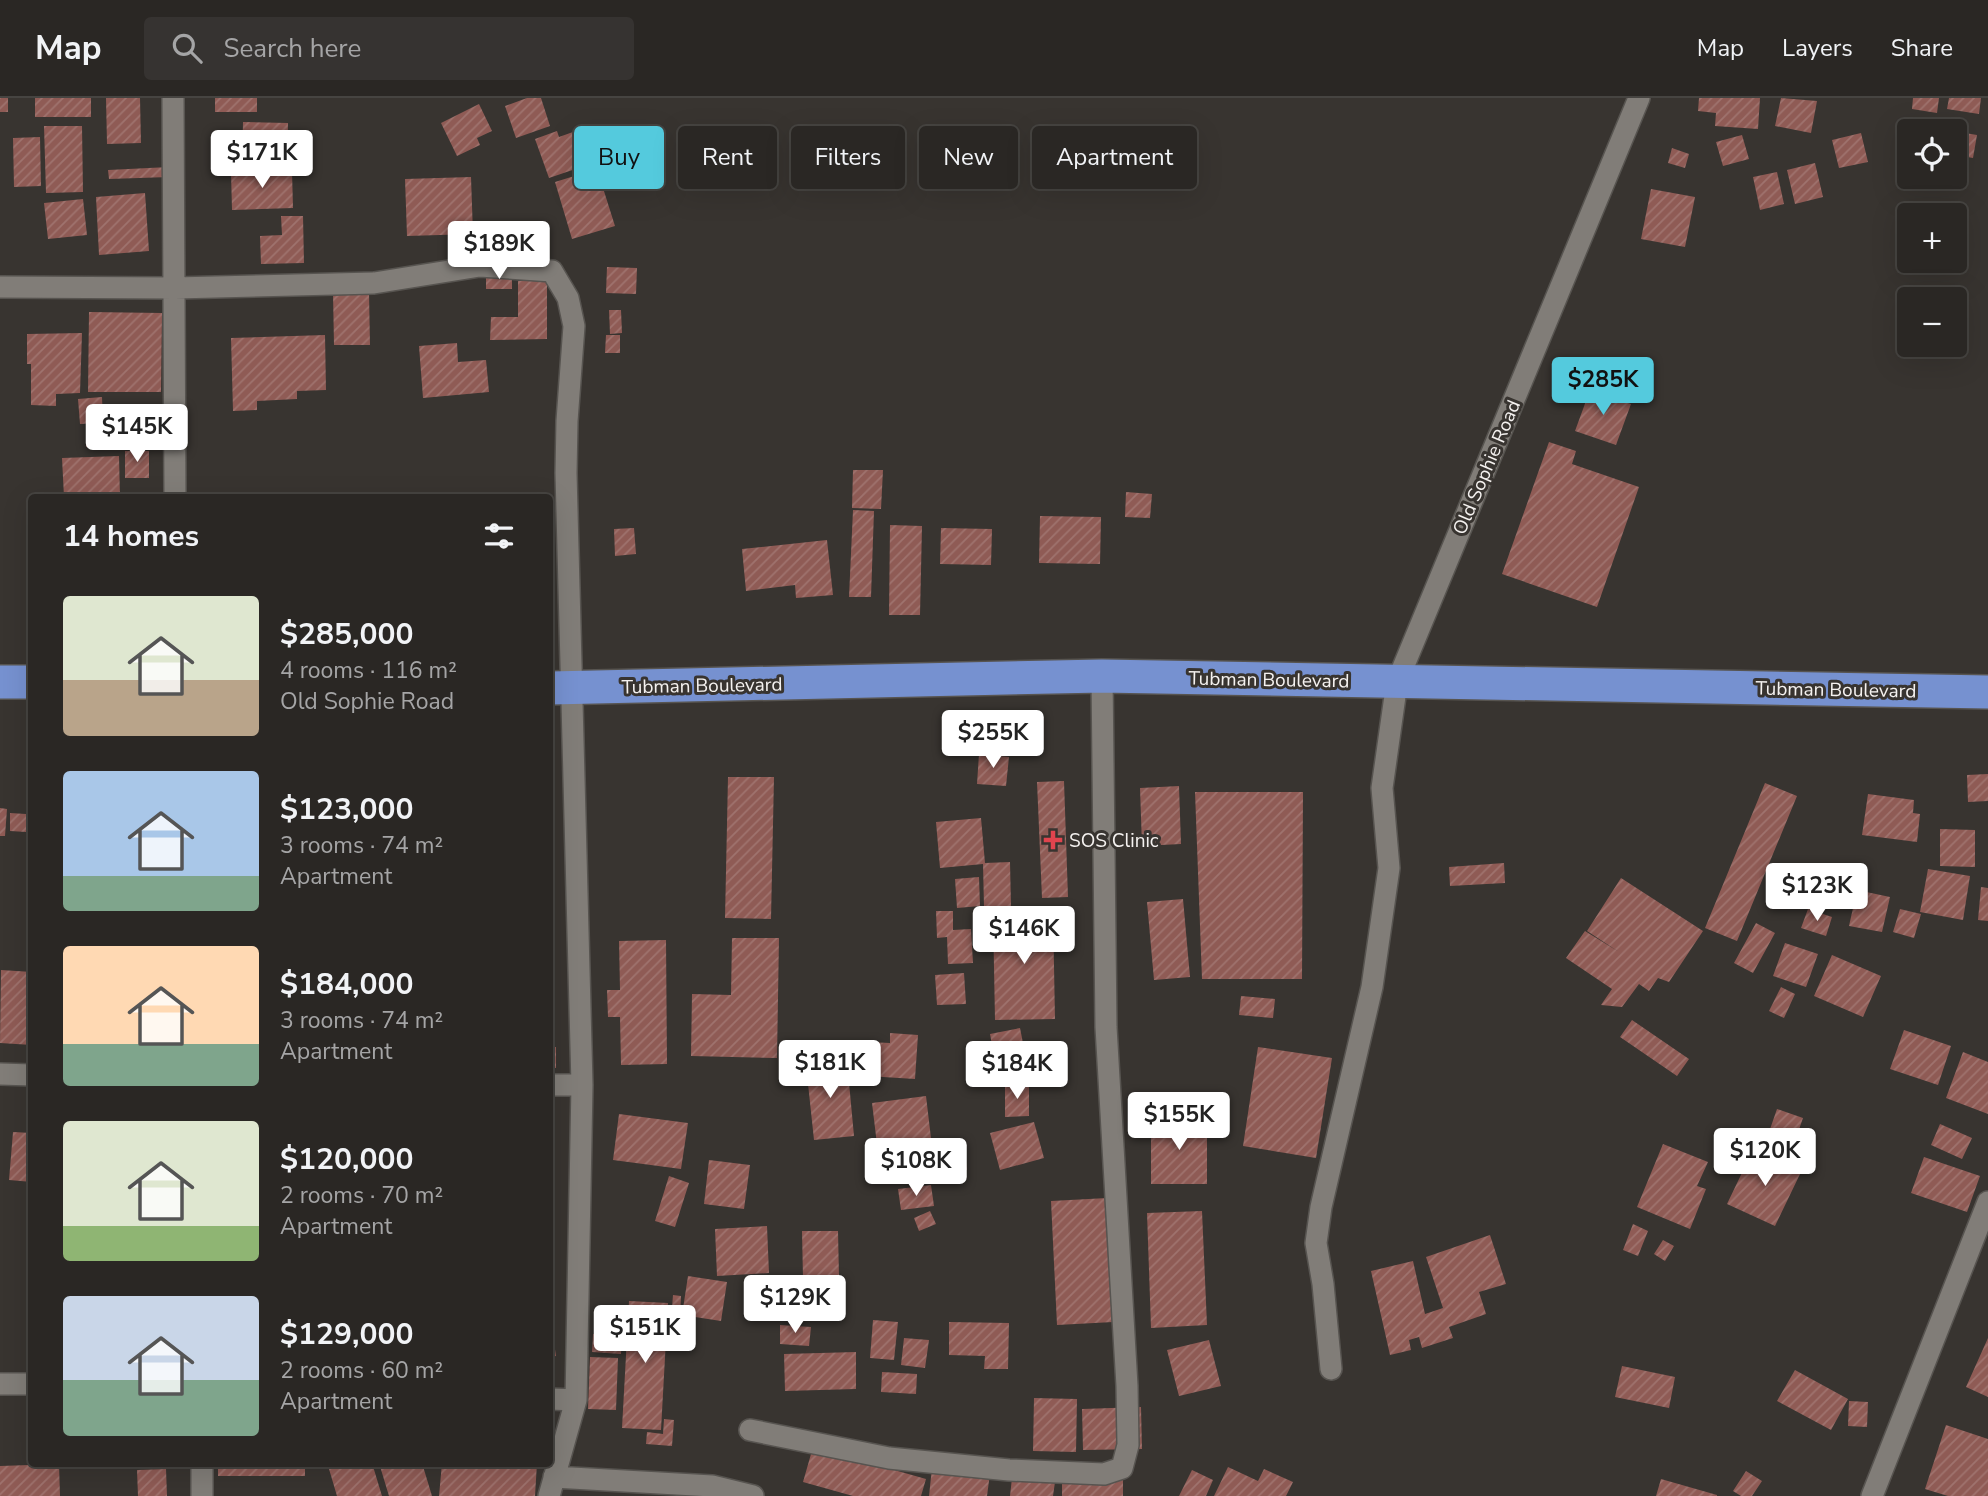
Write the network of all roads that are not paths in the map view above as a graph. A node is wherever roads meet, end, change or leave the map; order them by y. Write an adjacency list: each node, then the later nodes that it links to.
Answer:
1 (173, 98): 4 (street)
2 (1639, 98): 7 (street, Old Sophie Road)
3 (0, 287): 4 (street)
4 (175, 288): 5 (street); 10 (street)
5 (175, 494)
6 (1102, 676): 7 (highway, Tubman Boulevard); 10 (highway, Tubman Boulevard); 23 (street)
7 (1397, 681): 11 (highway, Tubman Boulevard); 18 (street, Old Sophie Road)
8 (0, 682): 9 (highway)
9 (28, 682)
10 (561, 688): 15 (street)
11 (1988, 692)
12 (0, 1074): 13 (street)
13 (28, 1075)
14 (553, 1085): 15 (street)
15 (582, 1085): 22 (street)
16 (1988, 1202): 17 (street)
17 (1978, 1252): 28 (street)
18 (1331, 1369)
19 (0, 1384): 20 (street)
20 (28, 1384)
21 (553, 1399): 22 (street)
22 (576, 1400): 25 (street)
23 (750, 1430)
24 (202, 1467): 26 (street)
25 (552, 1487): 27 (street)
26 (202, 1496)
27 (753, 1496)
28 (1872, 1496)

